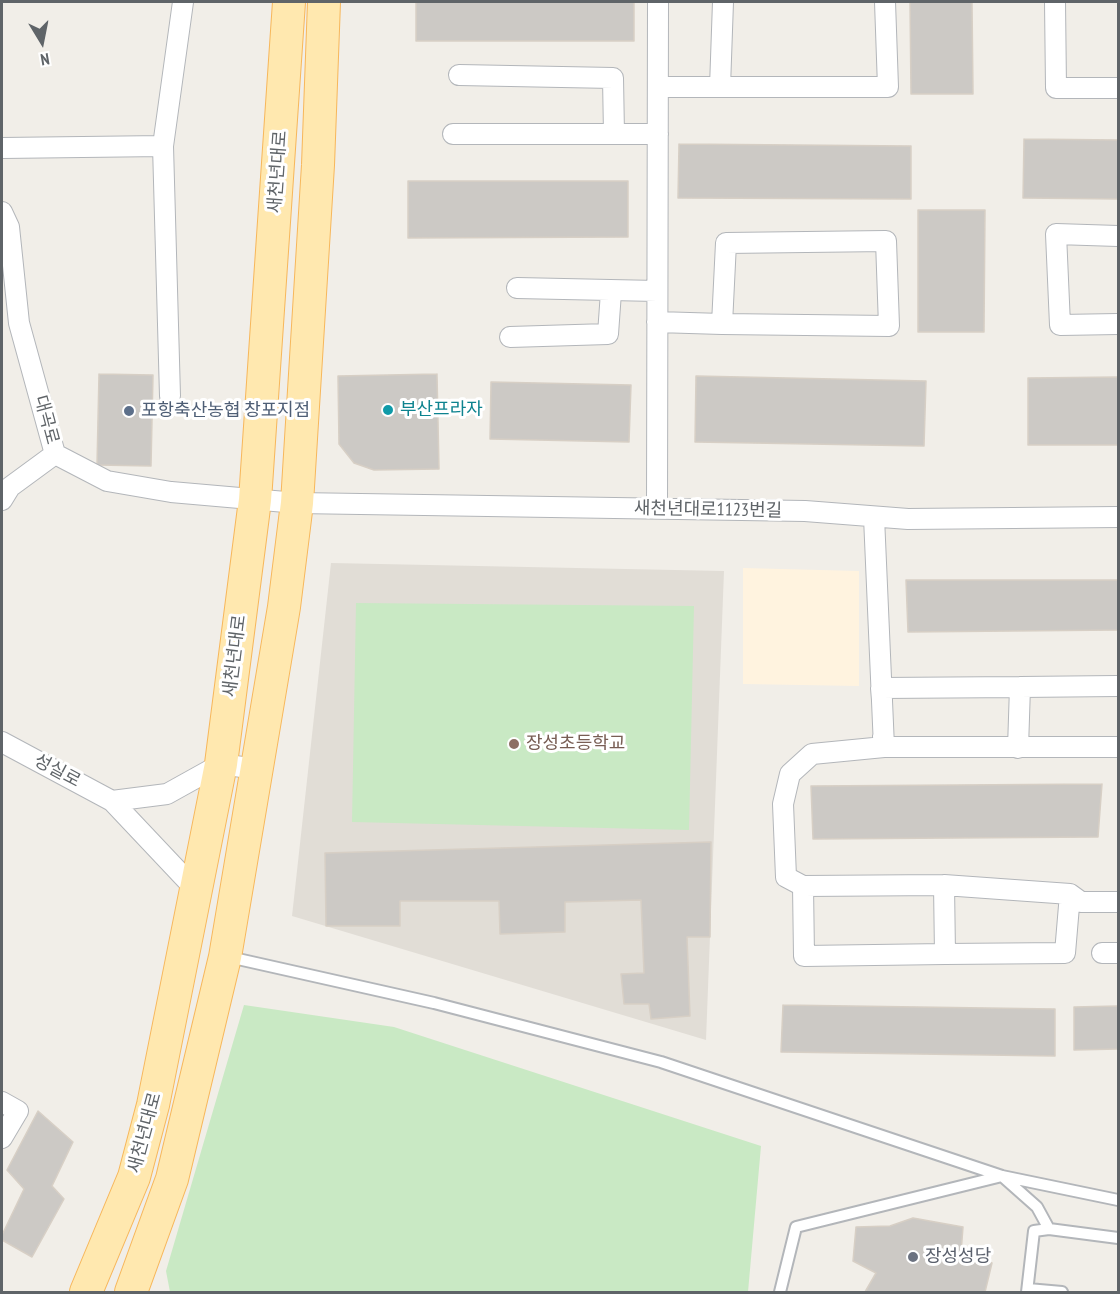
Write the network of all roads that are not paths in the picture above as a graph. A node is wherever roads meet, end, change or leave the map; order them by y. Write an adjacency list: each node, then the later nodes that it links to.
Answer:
1 (183, 2): 15 (street)
2 (289, 2): 29 (main road, 새천년대로)
3 (324, 2): 30 (main road, 새천년대로)
4 (658, 2): 9 (street)
5 (723, 2): 10 (street)
6 (885, 2): 10 (street)
7 (1055, 2): 11 (street)
8 (459, 75): 13 (street)
9 (658, 87): 10 (street); 14 (street)
10 (720, 87)
11 (1119, 88)
12 (453, 134): 13 (street)
13 (614, 134): 14 (street)
14 (658, 134): 20 (street)
15 (163, 146): 16 (street); 26 (street)
16 (2, 148)
17 (2, 212): 27 (street, 대곡로)
18 (1119, 236): 24 (street)
19 (517, 288): 21 (street)
20 (657, 291): 21 (street); 22 (street)
21 (611, 292): 25 (street)
22 (657, 322): 23 (street); 31 (street)
23 (722, 324): 23 (street)
24 (1119, 324)
25 (510, 337)
26 (170, 396)
27 (55, 454): 28 (street); 29 (street, 대곡로)
28 (2, 500)
29 (255, 500): 30 (street, 대곡로); 41 (main road, 새천년대로)
30 (297, 503): 31 (street, 새천년대로1123번길); 42 (main road, 새천년대로)
31 (657, 508): 32 (street, 새천년대로1123번길)
32 (874, 517): 33 (street, 새천년대로1123번길); 36 (street)
33 (1119, 518)
34 (1119, 686): 35 (street)
35 (1020, 687): 36 (street); 40 (street)
36 (881, 688): 38 (street)
37 (2, 742): 43 (street, 성실로)
38 (884, 747): 40 (street); 45 (street)
39 (1119, 747): 40 (street)
40 (1018, 748)
41 (220, 764): 42 (street); 43 (street); 46 (main road, 새천년대로)
42 (256, 769): 50 (main road, 새천년대로)
43 (112, 801): 46 (street, 성실로)
44 (944, 885): 45 (street); 47 (street); 49 (street)
45 (803, 886): 49 (street)
46 (196, 890): 58 (main road, 새천년대로)
47 (1070, 894): 48 (street); 49 (street)
48 (1119, 902)
49 (945, 954)
50 (225, 957): 53 (lane); 59 (main road, 새천년대로)
51 (2, 1102): 52 (street)
52 (2, 1138)
53 (1002, 1176): 54 (lane); 55 (lane); 60 (lane)
54 (1119, 1200)
55 (1049, 1229): 56 (lane); 57 (lane)
56 (1119, 1238)
57 (1027, 1291): 61 (lane)
58 (86, 1293)
59 (131, 1293)
60 (780, 1293)
61 (1062, 1293)

